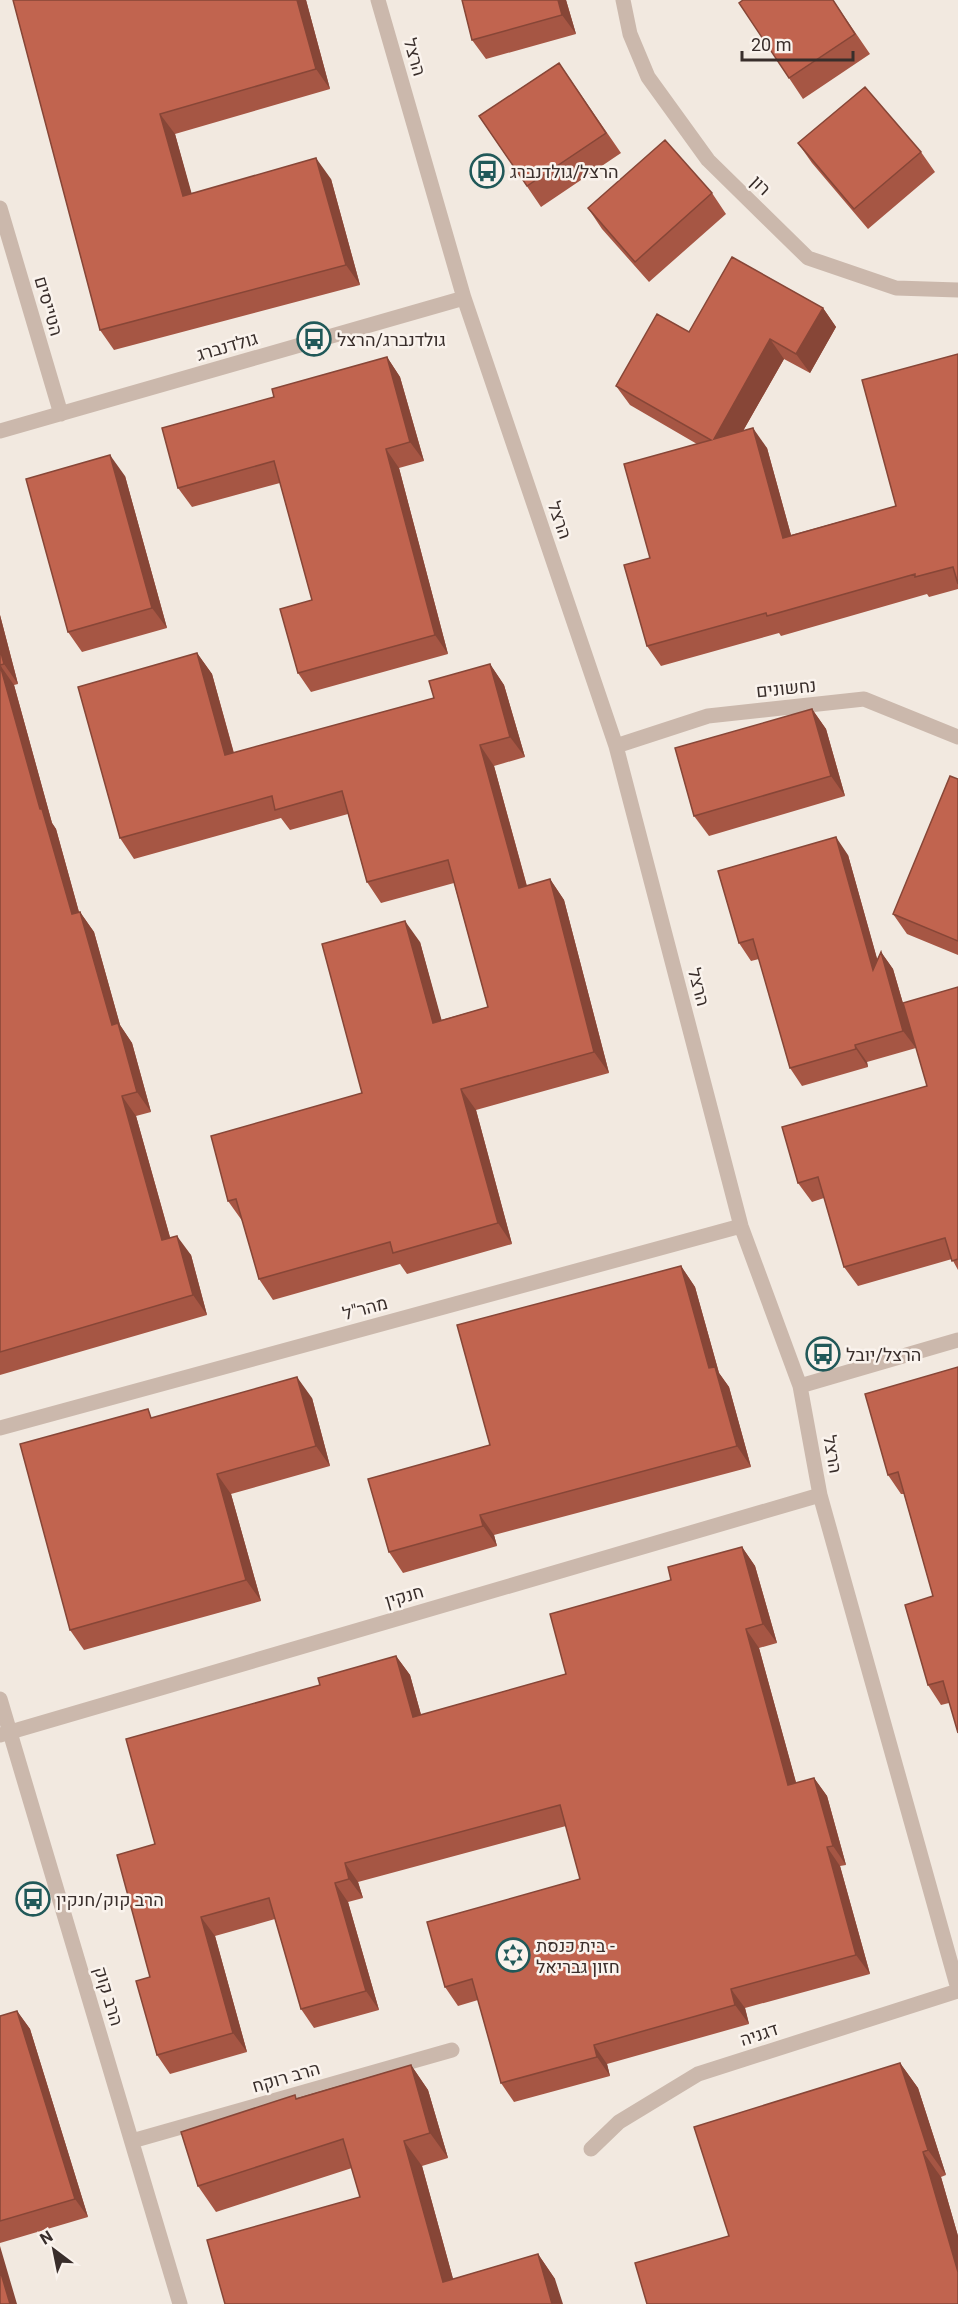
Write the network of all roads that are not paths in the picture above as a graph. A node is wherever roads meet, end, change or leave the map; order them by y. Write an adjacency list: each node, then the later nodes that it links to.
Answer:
1 (378, 0): 5 (street, הרצל)
2 (623, 0): 4 (street, רון)
3 (0, 208): 6 (street, הטייסים)
4 (958, 290)
5 (464, 298): 6 (street, גולדנברג); 9 (street, הרצל)
6 (61, 414): 7 (street, גולדנברג)
7 (0, 430)
8 (958, 737): 9 (street, נחשונים)
9 (616, 746): 10 (street, הרצל)
10 (741, 1226): 12 (street, הרצל); 13 (street, מהר"ל)
11 (958, 1340): 12 (street)
12 (800, 1386): 14 (street, הרצל)
13 (0, 1428)
14 (820, 1495): 16 (street, חנקין); 17 (street, הרצל)
15 (0, 1699): 16 (street, הרב קוק)
16 (5, 1734): 19 (street, הרב קוק)
17 (958, 1990): 20 (street, דגניה)
18 (452, 2050): 19 (street, הרב רוקח)
19 (132, 2141): 21 (street, הרב קוק)
20 (591, 2149)
21 (180, 2304)

